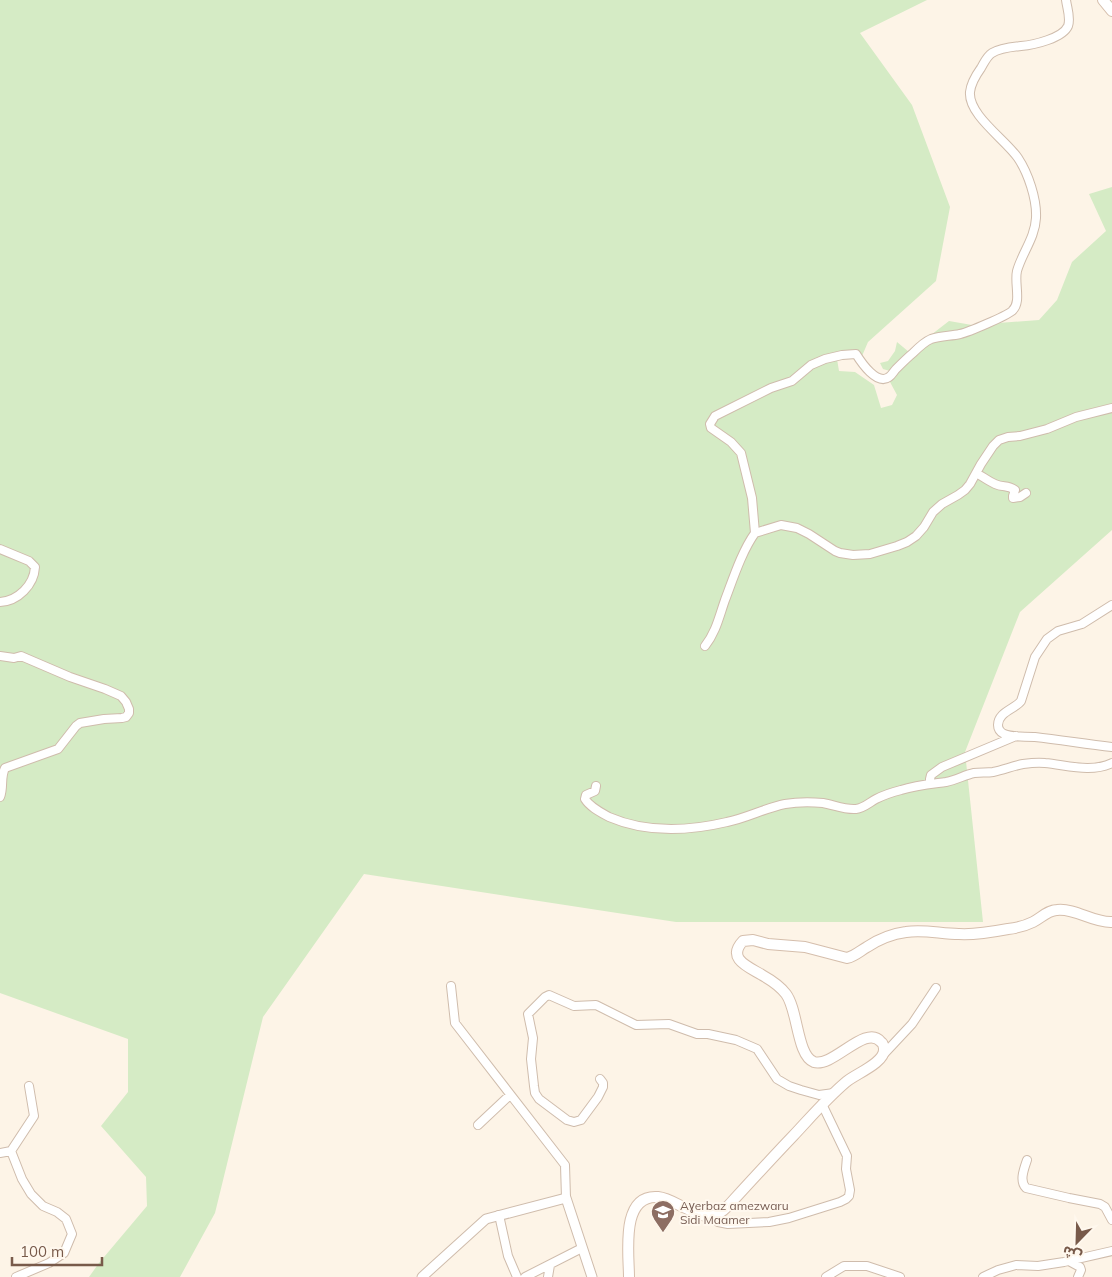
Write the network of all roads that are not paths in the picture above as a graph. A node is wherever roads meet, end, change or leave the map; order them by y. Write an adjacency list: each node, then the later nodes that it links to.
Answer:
1 (1066, 0): 7 (street)
2 (1103, 0): 3 (main road)
3 (1112, 11)
4 (1112, 408): 5 (street)
5 (976, 473): 6 (street); 7 (street)
6 (1026, 494)
7 (755, 533): 11 (street)
8 (0, 549): 9 (street)
9 (0, 602)
10 (1112, 604): 13 (street)
11 (705, 646)
12 (0, 656): 18 (street)
13 (1016, 736): 14 (street); 16 (street)
14 (1112, 747)
15 (1112, 763): 16 (street)
16 (930, 783): 17 (street)
17 (596, 786)
18 (0, 797)
19 (1112, 922): 22 (main road)
20 (451, 986): 26 (street)
21 (936, 988): 22 (street)
22 (883, 1056): 25 (main road)
23 (600, 1079): 25 (street)
24 (30, 1086): 29 (street)
25 (834, 1093): 27 (main road)
26 (510, 1095): 28 (street); 32 (street)
27 (822, 1104): 34 (main road); 34 (street)
28 (478, 1125)
29 (11, 1151): 30 (street); 40 (street)
30 (0, 1153)
31 (1027, 1160): 35 (street)
32 (566, 1198): 33 (street); 36 (street)
33 (499, 1215): 41 (street); 42 (street)
34 (711, 1216): 46 (main road)
35 (1112, 1220)
36 (582, 1248): 39 (street); 45 (street)
37 (1112, 1251): 38 (street)
38 (1069, 1261): 49 (street); 50 (street)
39 (550, 1265): 43 (street); 44 (street)
40 (16, 1277)
41 (422, 1277)
42 (517, 1277)
43 (525, 1277)
44 (548, 1277)
45 (592, 1277)
46 (629, 1277)
47 (826, 1277): 48 (street)
48 (900, 1277)
49 (983, 1277)
50 (1078, 1277)

